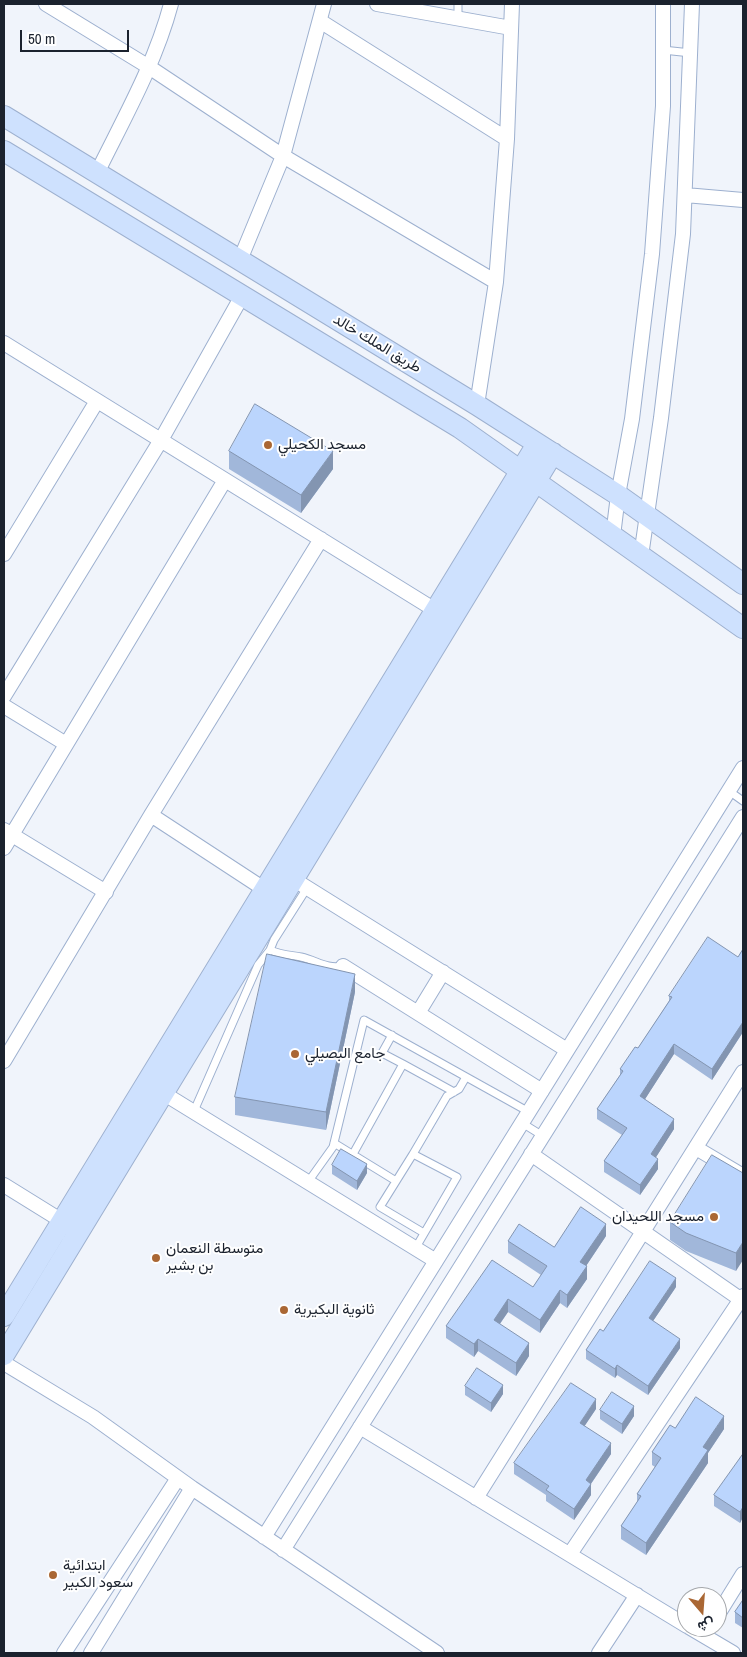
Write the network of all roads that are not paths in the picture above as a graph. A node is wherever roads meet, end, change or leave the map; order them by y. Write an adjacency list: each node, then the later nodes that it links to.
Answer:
1 (46, 4): 14 (street)
2 (171, 4): 14 (street)
3 (324, 4): 10 (street)
4 (377, 4): 9 (street)
5 (458, 4): 9 (lane)
6 (512, 4): 11 (street)
7 (663, 4): 12 (street)
8 (692, 4): 13 (street)
9 (458, 18): 11 (street)
10 (320, 21): 16 (street); 18 (street)
11 (511, 28): 16 (street)
12 (663, 50): 13 (lane); 32 (street)
13 (691, 53): 20 (street)
14 (149, 67): 18 (street); 19 (street)
15 (4, 116): 19 (street, طريق الملك خالد)
16 (507, 139): 23 (street)
17 (4, 151): 24 (street)
18 (283, 156): 22 (street); 23 (street)
19 (97, 173): 22 (street, طريق الملك خالد)
20 (685, 195): 21 (street); 33 (street)
21 (743, 200)
22 (240, 260): 27 (street, طريق الملك خالد)
23 (496, 282): 27 (street)
24 (242, 296): 28 (street); 30 (street)
25 (4, 343): 26 (street)
26 (97, 400): 28 (street); 36 (street)
27 (477, 405): 29 (street, طريق الملك خالد)
28 (161, 440): 31 (street); 41 (street)
29 (545, 448): 30 (street); 32 (street, طريق الملك خالد)
30 (528, 476): 34 (street); 39 (street); 51 (street)
31 (225, 480): 35 (street); 43 (street)
32 (618, 495): 33 (street, طريق الملك خالد); 34 (street)
33 (647, 515): 37 (street); 38 (street, طريق الملك خالد)
34 (613, 536): 37 (street)
35 (320, 539): 39 (street); 47 (street)
36 (4, 554)
37 (641, 556): 40 (street)
38 (743, 584)
39 (435, 610): 52 (street)
40 (743, 628)
41 (4, 696)
42 (4, 706): 43 (street)
43 (66, 744): 49 (street)
44 (743, 768): 45 (street)
45 (729, 791): 46 (lane); 60 (street)
46 (743, 801)
47 (151, 815): 52 (street); 53 (street)
48 (743, 817): 70 (street)
49 (8, 832): 50 (street); 53 (street)
50 (4, 848)
51 (300, 883): 54 (lane); 56 (street); 57 (street)
52 (264, 889): 57 (street)
53 (106, 892): 61 (street)
54 (270, 950): 55 (lane); 68 (lane)
55 (343, 966): 58 (street)
56 (443, 972): 58 (street); 60 (street)
57 (209, 998): 66 (street); 80 (street)
58 (418, 1013): 65 (street)
59 (392, 1035): 62 (lane); 64 (lane); 71 (lane)
60 (567, 1050): 65 (street)
61 (4, 1061)
62 (403, 1064): 67 (lane); 73 (lane)
63 (743, 1072): 72 (street)
64 (466, 1077): 67 (lane); 69 (lane)
65 (542, 1091): 69 (street)
66 (163, 1092): 68 (street); 87 (street)
67 (454, 1092): 74 (lane)
68 (194, 1111): 78 (street)
69 (526, 1117): 70 (lane); 84 (street)
70 (544, 1136): 75 (street)
71 (334, 1143): 73 (lane); 78 (lane)
72 (696, 1148): 76 (street); 82 (street)
73 (353, 1154): 77 (lane)
74 (413, 1154): 77 (lane); 81 (lane)
75 (532, 1154): 82 (street); 89 (street)
76 (743, 1176)
77 (396, 1180): 81 (lane)
78 (308, 1182): 83 (street)
79 (4, 1186): 80 (street)
80 (62, 1221): 86 (street)
81 (424, 1233): 83 (lane)
82 (642, 1233): 85 (street); 92 (street)
83 (415, 1249): 84 (street)
84 (436, 1262): 93 (street)
85 (742, 1299): 95 (street)
86 (4, 1316)
87 (4, 1355)
88 (4, 1363): 90 (street)
89 (360, 1427): 92 (street); 94 (street)
90 (178, 1478): 91 (street); 101 (street)
91 (192, 1488): 93 (street); 102 (street)
92 (476, 1498): 95 (street)
93 (264, 1537): 94 (street)
94 (283, 1550): 103 (street)
95 (570, 1554): 97 (street)
96 (743, 1574): 98 (street)
97 (637, 1595): 99 (street); 104 (street)
98 (727, 1600)
99 (677, 1619)
100 (714, 1637): 105 (street)
101 (64, 1653)
102 (90, 1653)
103 (437, 1653)
104 (599, 1653)
105 (733, 1653)

